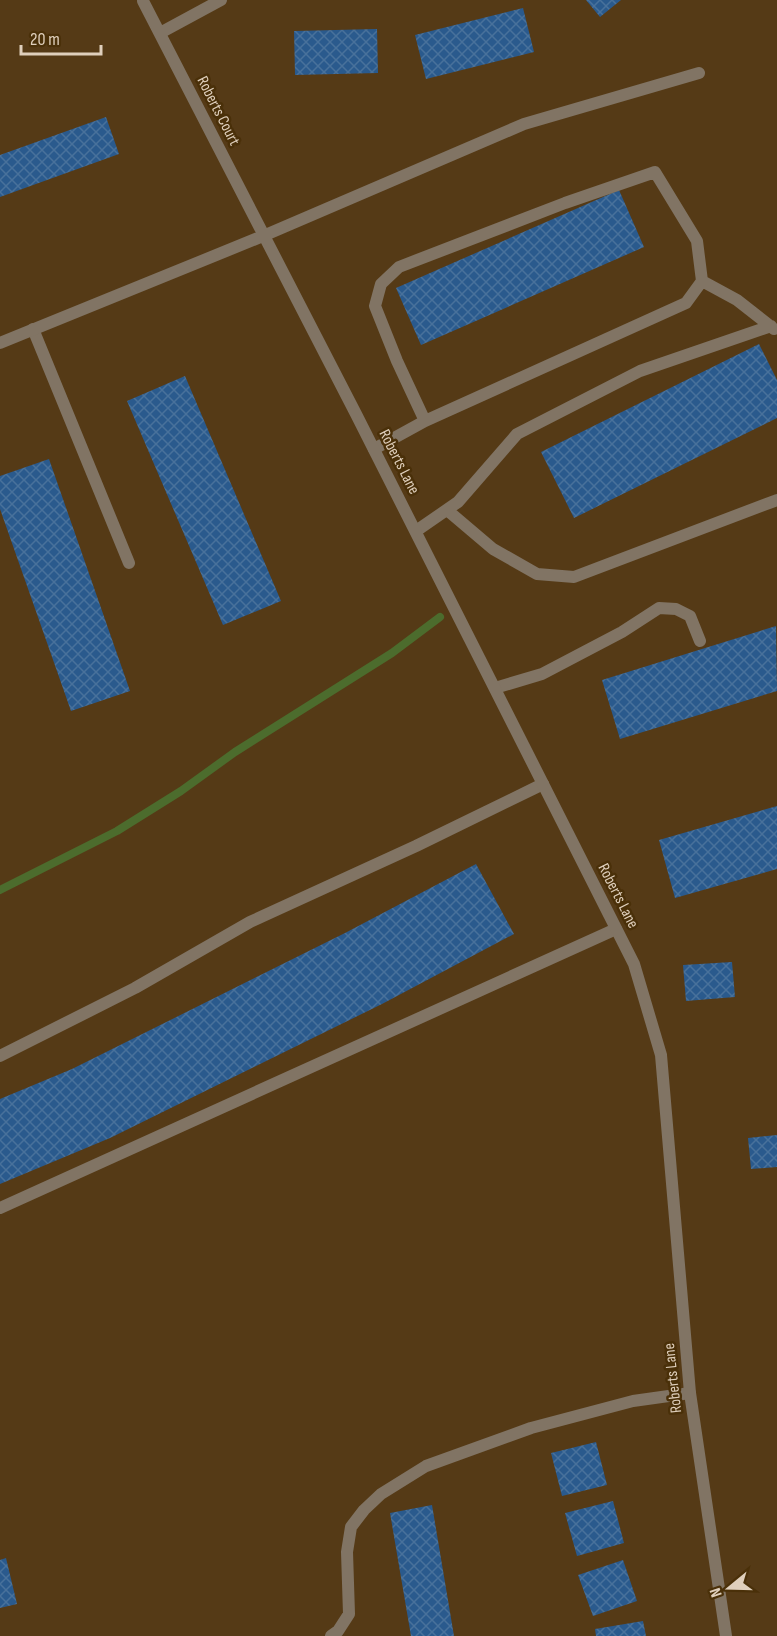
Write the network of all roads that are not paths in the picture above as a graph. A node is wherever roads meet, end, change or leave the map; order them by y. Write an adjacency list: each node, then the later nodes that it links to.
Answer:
1 (221, 0): 3 (street)
2 (143, 1): 3 (street, Roberts Court)
3 (160, 33): 5 (street, Roberts Court)
4 (699, 73): 5 (street)
5 (263, 236): 7 (street); 11 (street, Roberts Lane)
6 (702, 281): 8 (street); 10 (street); 10 (street)
7 (33, 329): 9 (street); 15 (street)
8 (774, 329): 13 (street)
9 (0, 343)
10 (425, 421): 11 (street)
11 (374, 449): 14 (street, Roberts Lane)
12 (777, 500): 13 (street)
13 (447, 510): 14 (street)
14 (416, 531): 17 (street, Roberts Lane)
15 (129, 563)
16 (700, 641): 17 (street)
17 (495, 688): 18 (street, Roberts Lane)
18 (543, 784): 19 (street, Roberts Lane); 20 (street)
19 (616, 929): 21 (street); 22 (street, Roberts Lane)
20 (0, 1056)
21 (0, 1208)
22 (690, 1394): 23 (street); 24 (street, Roberts Lane)
23 (331, 1636)
24 (726, 1636)

